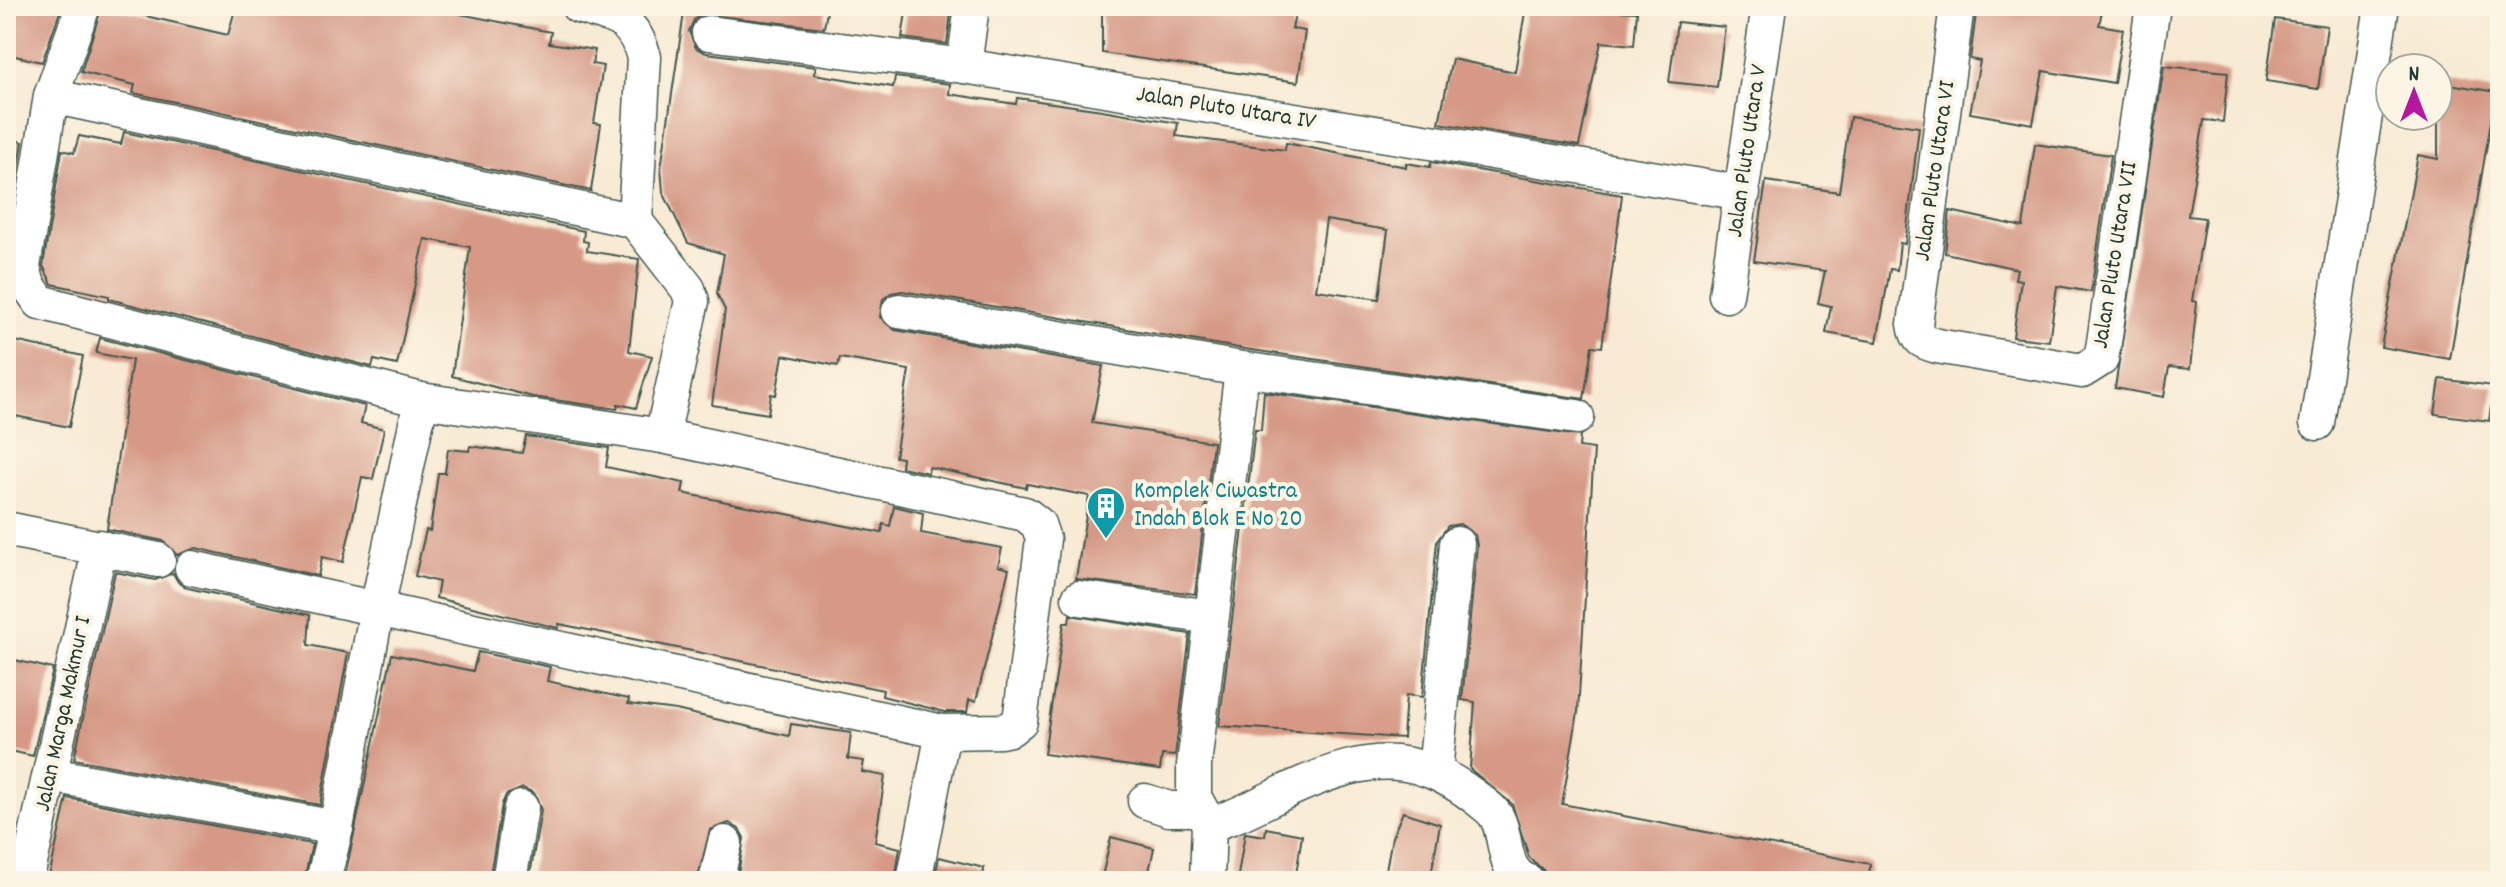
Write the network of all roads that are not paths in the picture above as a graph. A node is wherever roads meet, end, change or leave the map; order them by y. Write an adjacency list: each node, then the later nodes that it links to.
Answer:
1 (83, 6): 10 (street)
2 (578, 6): 12 (street)
3 (972, 6): 9 (street)
4 (1769, 6): 11 (street, Jalan Pluto Utara V)
5 (1957, 6): 15 (street, Jalan Pluto Utara VI)
6 (2153, 6): 15 (street, Jalan Pluto Utara VII)
7 (2382, 6): 19 (street)
8 (709, 33): 9 (street, Jalan Pluto Utara IV)
9 (964, 66): 11 (street, Jalan Pluto Utara IV)
10 (51, 96): 12 (street); 17 (street)
11 (1743, 193): 13 (street, Jalan Pluto Utara V)
12 (635, 221): 20 (street)
13 (1726, 295)
14 (899, 311): 16 (street)
15 (1917, 335)
16 (1242, 369): 18 (street); 28 (street)
17 (421, 400): 20 (street); 27 (street)
18 (1577, 417)
19 (2317, 423)
20 (662, 436): 29 (street)
21 (6, 529): 23 (street)
22 (1457, 544): 30 (street)
23 (100, 547): 24 (street); 31 (street, Jalan Marga Makmur I)
24 (158, 560)
25 (192, 568): 27 (street)
26 (1079, 598): 28 (street)
27 (377, 609): 29 (street); 35 (street)
28 (1211, 617): 34 (street)
29 (943, 732): 41 (street)
30 (1435, 772): 34 (street); 43 (street)
31 (51, 775): 35 (street); 37 (street, Jalan Marga Makmur I)
32 (1145, 801): 34 (street)
33 (521, 808): 39 (street)
34 (1204, 816): 42 (street)
35 (336, 828): 38 (street)
36 (725, 843): 40 (street)
37 (26, 881)
38 (323, 881)
39 (509, 881)
40 (716, 881)
41 (914, 881)
42 (1207, 881)
43 (1527, 881)

